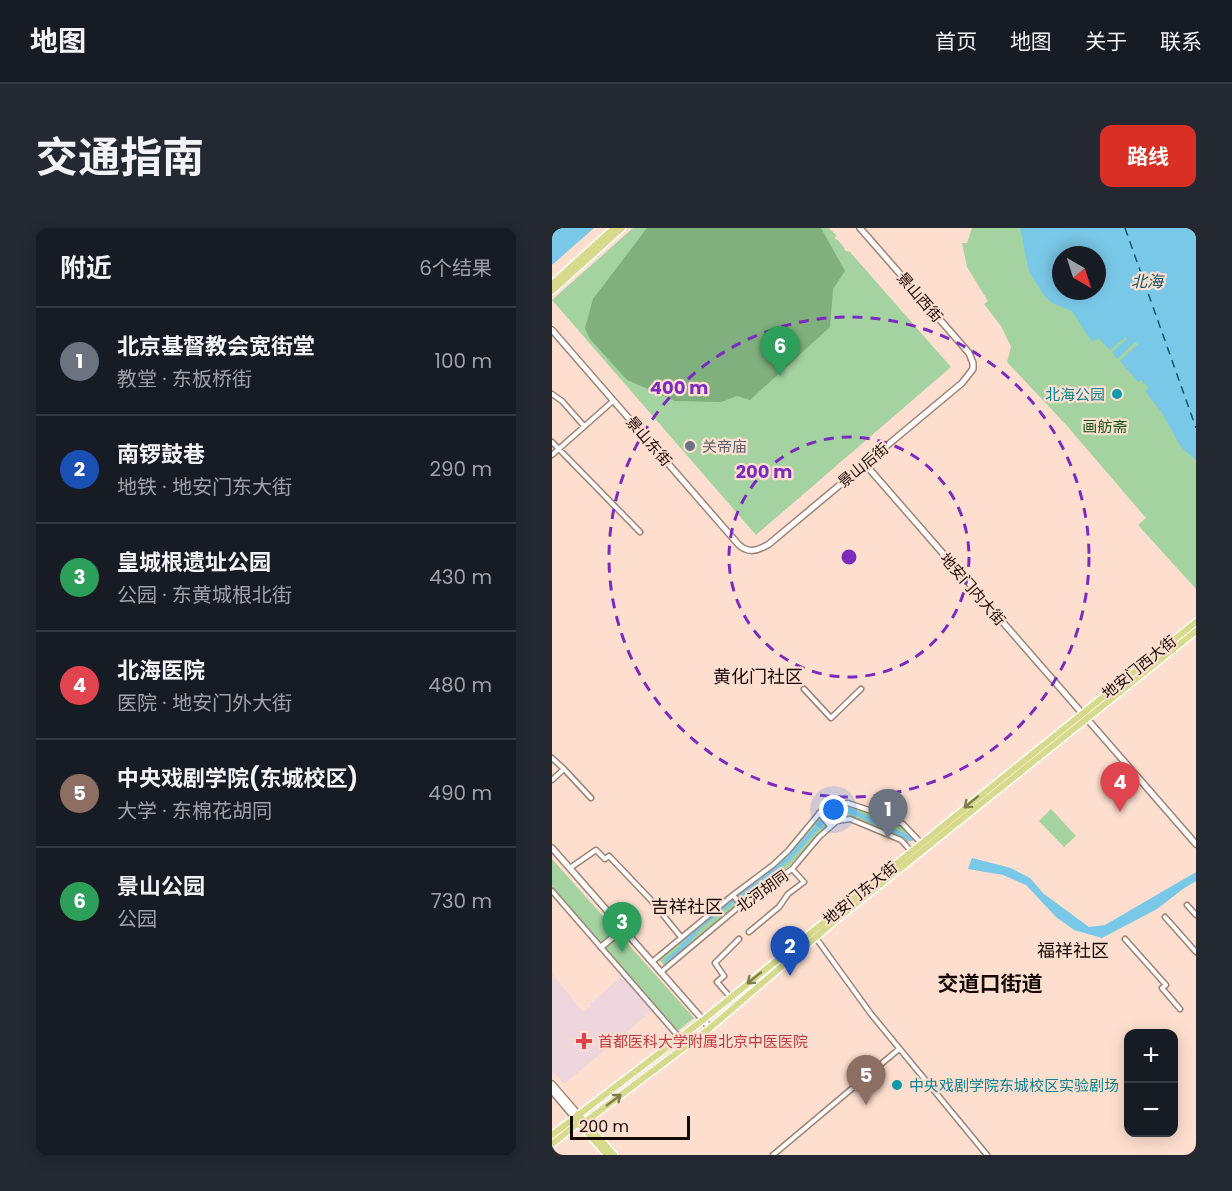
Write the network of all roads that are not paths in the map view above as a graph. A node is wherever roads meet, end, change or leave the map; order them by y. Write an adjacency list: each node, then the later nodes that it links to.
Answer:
1 (614, 228): 4 (main road)
2 (622, 228): 5 (main road)
3 (860, 228): 7 (street, 景山西街)
4 (552, 284)
5 (552, 291)
6 (552, 330): 9 (street, 景山东街)
7 (972, 369): 14 (street, 景山后街)
8 (552, 394): 10 (street)
9 (614, 401): 10 (street); 16 (street, 景山东街)
10 (584, 426): 12 (street)
11 (552, 442): 12 (street)
12 (558, 448): 13 (street); 15 (street)
13 (552, 455)
14 (865, 464): 16 (street, 景山后街); 21 (street, 地安门内大街)
15 (640, 532)
16 (748, 551)
17 (1196, 622): 21 (main road, 地安门西大街)
18 (1196, 631): 21 (main road, 地安门西大街)
19 (804, 689): 20 (street)
20 (861, 689)
21 (1084, 715): 28 (main road, 地安门东大街, one-way to 28); 29 (street, 地安门内大街); 43 (main road, 地安门东大街)
22 (552, 758): 23 (street)
23 (564, 770): 24 (street); 25 (street)
24 (552, 780)
25 (591, 798)
26 (819, 813): 27 (street); 28 (street); 35 (street)
27 (830, 826): 31 (street); 33 (street, 北河胡同)
28 (921, 843): 31 (main road, 地安门东大街)
29 (1196, 844)
30 (553, 850): 32 (street)
31 (911, 851): 50 (main road, 地安门东大街, one-way to 50)
32 (570, 868): 40 (street); 42 (street)
33 (792, 869): 36 (street, 北河胡同); 41 (street)
34 (552, 891): 46 (street)
35 (733, 895): 36 (street); 42 (street)
36 (741, 904): 49 (street, 北河胡同)
37 (1187, 905): 38 (street)
38 (1196, 915)
39 (1165, 917): 47 (street)
40 (623, 929): 46 (street); 48 (street)
41 (749, 932)
42 (681, 937): 48 (street)
43 (816, 938): 53 (main road, 地安门东大街); 55 (street)
44 (740, 939): 50 (street)
45 (1125, 939): 51 (street)
46 (601, 947): 54 (street)
47 (1196, 952)
48 (652, 962): 49 (street)
49 (661, 972): 52 (street)
50 (730, 997): 52 (main road, 地安门东大街)
51 (1180, 1009)
52 (703, 1020): 53 (street); 54 (main road, 地安门东大街)
53 (710, 1028): 59 (main road, 地安门东大街, one-way to 53)
54 (679, 1037): 58 (main road, 地安门东大街)
55 (899, 1049): 64 (street); 65 (street)
56 (552, 1084): 58 (street)
57 (552, 1090): 58 (street)
58 (576, 1115): 59 (main road); 60 (main road, 地安门东大街)
59 (583, 1124): 61 (main road, 地安门东大街); 62 (main road); 63 (main road)
60 (552, 1135)
61 (552, 1144)
62 (607, 1155)
63 (614, 1155)
64 (774, 1155)
65 (987, 1155)

